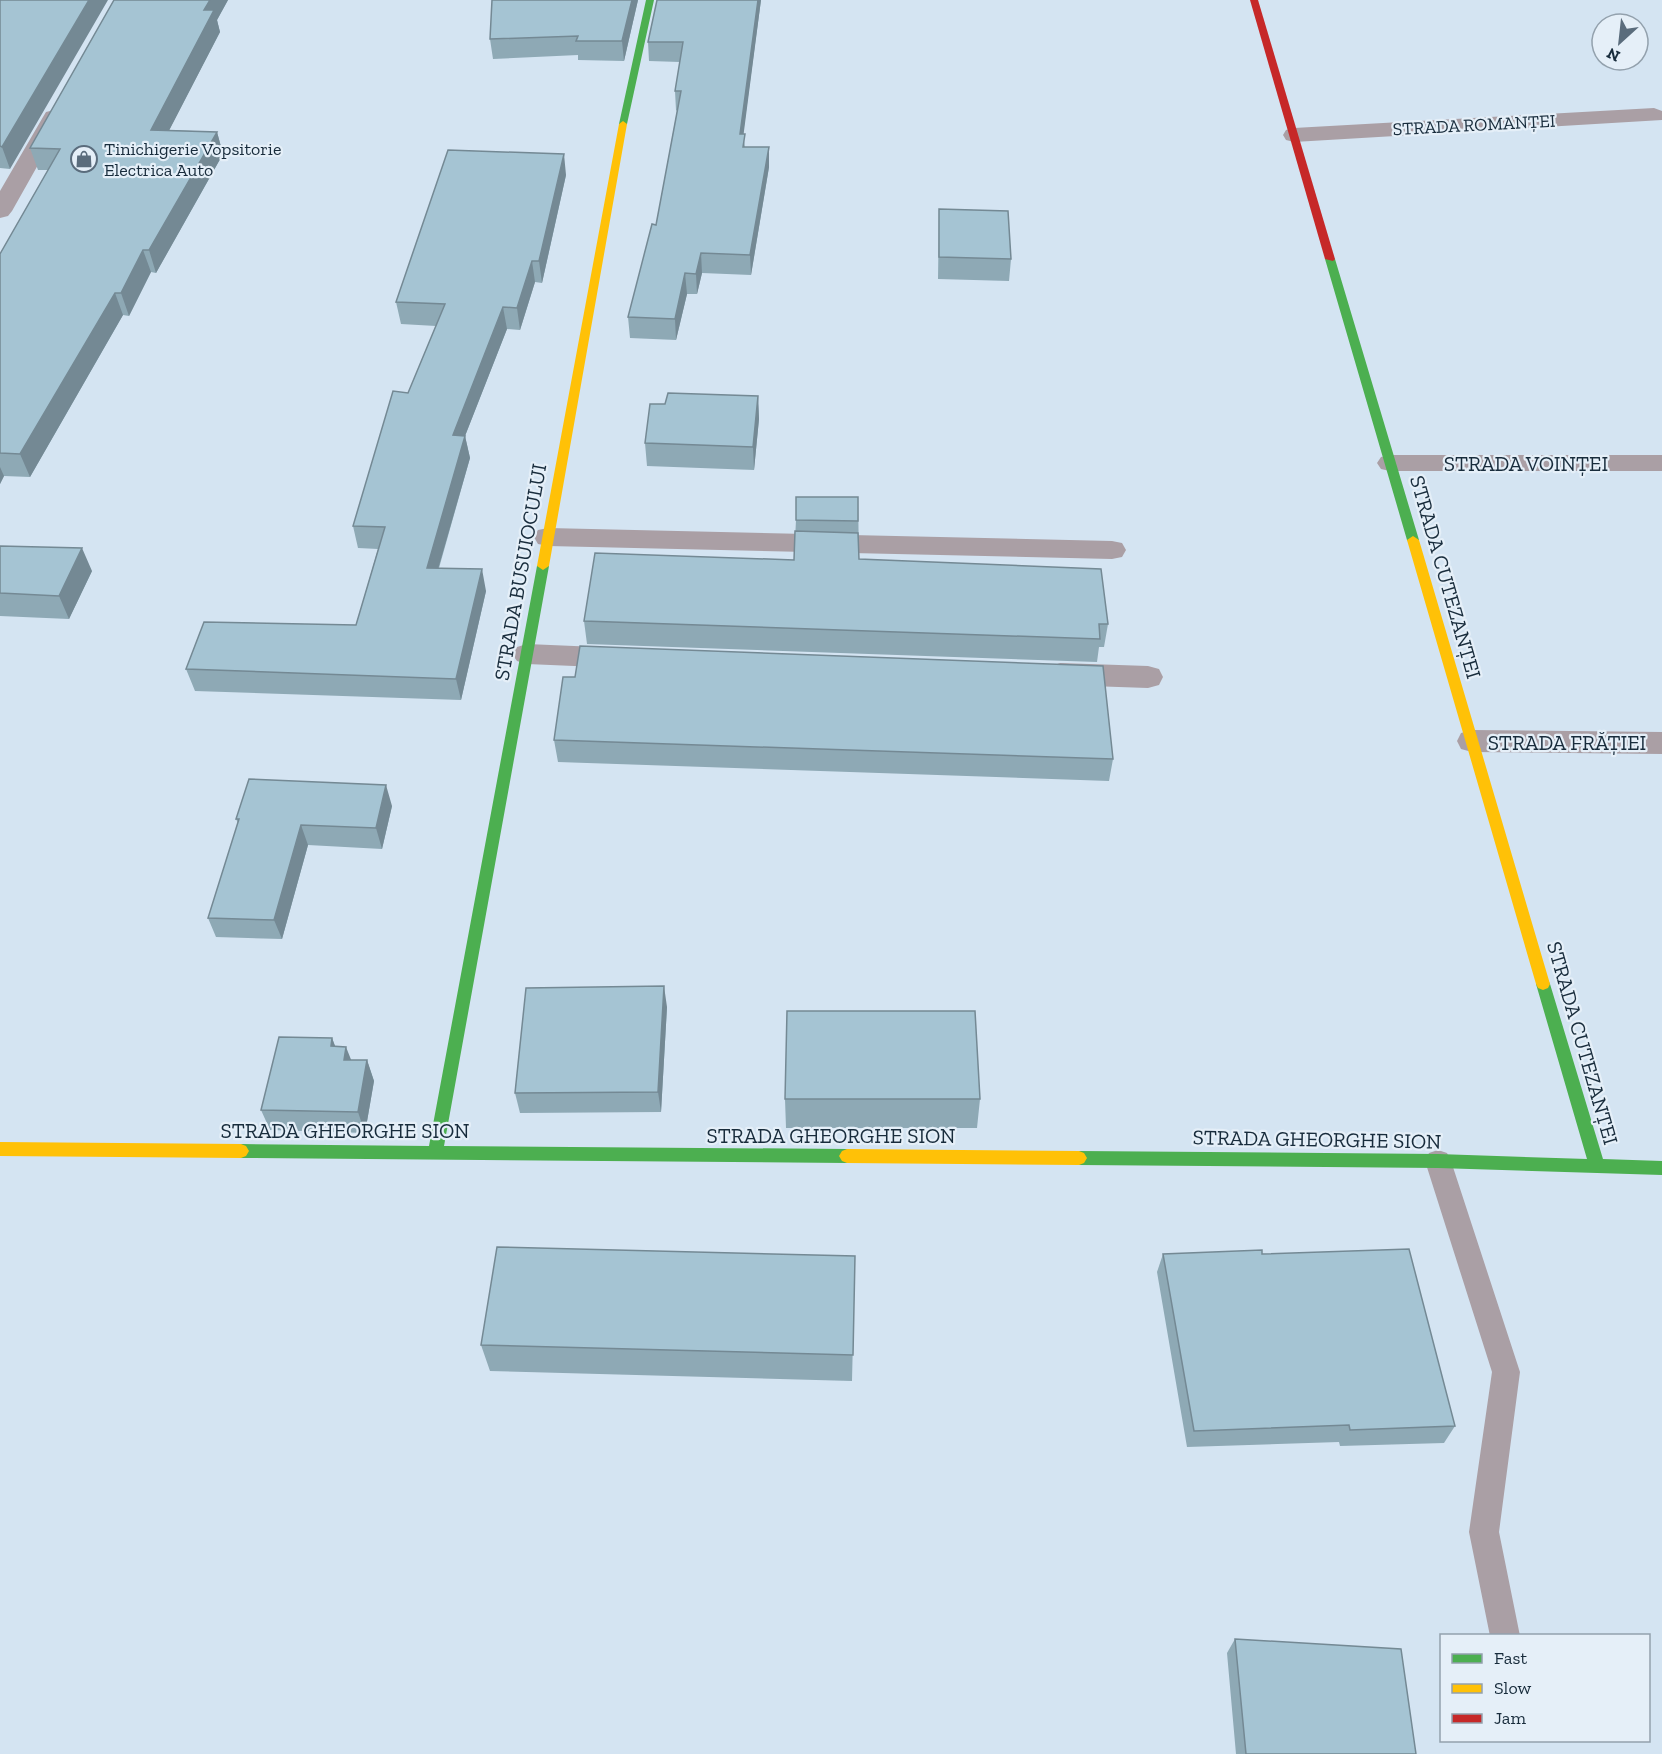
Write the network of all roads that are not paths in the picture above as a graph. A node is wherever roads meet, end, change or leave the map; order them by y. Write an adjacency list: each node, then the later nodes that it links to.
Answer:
1 (650, 0): 9 (street, STRADA BUSUIOCULUI)
2 (1254, 0): 5 (street, STRADA CUTEZANȚEI)
3 (64, 101): 6 (street)
4 (1654, 115): 5 (street, STRADA ROMANȚEI)
5 (1294, 135): 8 (street, STRADA CUTEZANȚEI)
6 (0, 211)
7 (1662, 462): 8 (street, STRADA VOINȚEI)
8 (1390, 463): 15 (street, STRADA CUTEZANȚEI)
9 (548, 537): 10 (street); 11 (street, STRADA BUSUIOCULUI)
10 (1112, 550)
11 (527, 654): 12 (street); 18 (street, STRADA BUSUIOCULUI)
12 (646, 658)
13 (1029, 673): 14 (street)
14 (1148, 677)
15 (1472, 741): 16 (street, STRADA FRĂȚIEI); 20 (street, STRADA CUTEZANȚEI)
16 (1662, 743)
17 (0, 1149): 18 (street, STRADA GHEORGHE SION)
18 (435, 1152): 19 (street, STRADA GHEORGHE SION)
19 (1438, 1161): 20 (street, STRADA GHEORGHE SION); 22 (lane)
20 (1597, 1166): 21 (street, STRADA GHEORGHE SION)
21 (1662, 1168)
22 (1505, 1634)

